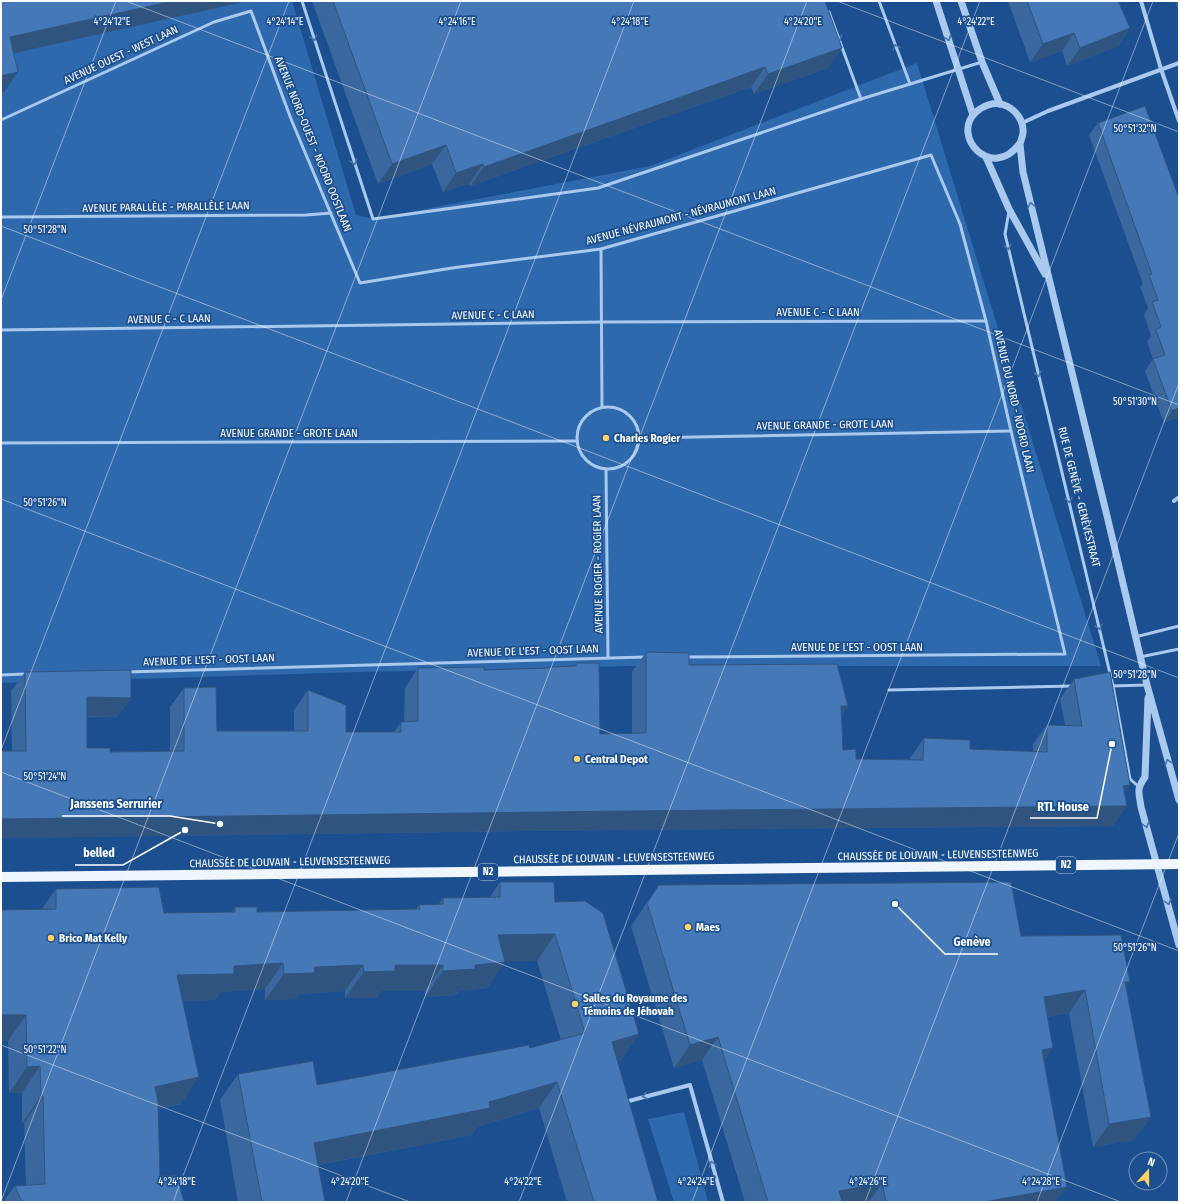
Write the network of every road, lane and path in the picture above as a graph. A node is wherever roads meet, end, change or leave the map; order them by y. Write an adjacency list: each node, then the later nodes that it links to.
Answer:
1 (302, 1): 13 (lane, one-way to 13)
2 (880, 1): 12 (lane, one-way to 2)
3 (936, 1): 10 (street, one-way to 10)
4 (961, 1): 8 (street)
5 (1141, 1): 11 (street)
6 (828, 8): 13 (lane, one-way to 13)
7 (251, 11): 16 (lane, AVENUE OUEST - WEST LAAN); 23 (lane, AVENUE NORD-OUEST - NOORD OOSTLAAN)
8 (982, 62): 10 (lane); 14 (street)
9 (1179, 63): 11 (street)
10 (958, 69): 12 (lane); 15 (street)
11 (1161, 69): 17 (street); 18 (street)
12 (910, 84): 13 (lane)
13 (861, 98)
14 (1000, 104): 15 (street); 18 (street)
15 (973, 114): 21 (street, RUE DE GENÈVE - GENÈVESTRAAT)
16 (1, 120)
17 (1179, 121)
18 (1022, 123): 19 (street, RUE DE GENÈVE - GENÈVESTRAAT)
19 (1020, 143): 21 (street); 27 (street, RUE DE GENÈVE - GENÈVESTRAAT, one-way to 19)
20 (932, 156): 25 (lane, AVENUE NÉVRAUMONT - NÉVRAUMONT LAAN); 28 (lane, AVENUE DU NORD - NOORD LAAN)
21 (986, 157): 22 (street, RUE DE GENÈVE - GENÈVESTRAAT)
22 (1009, 209): 27 (street, RUE DE GENÈVE - GENÈVESTRAAT); 52 (lane, RUE DE GENÈVE - GENÈVESTRAAT, one-way to 52)
23 (331, 213): 24 (lane, AVENUE PARALLÈLE - PARALLÈLE LAAN); 26 (lane, AVENUE NORD-OUEST - NOORD OOSTLAAN)
24 (1, 217)
25 (601, 249): 26 (lane, AVENUE NÉVRAUMONT - NÉVRAUMONT LAAN); 29 (lane)
26 (360, 283)
27 (1050, 283): 40 (street, RUE DE GENÈVE - GENÈVESTRAAT)
28 (986, 321): 29 (lane, AVENUE C - C LAAN); 32 (lane, AVENUE DU NORD - NOORD LAAN)
29 (602, 322): 30 (lane, AVENUE C - C LAAN); 31 (lane)
30 (1, 330)
31 (602, 407): 33 (lane); 34 (lane)
32 (1011, 431): 33 (lane, AVENUE GRANDE - GROTE LAAN); 42 (lane, AVENUE DU NORD - NOORD LAAN)
33 (639, 438): 36 (lane)
34 (577, 441): 35 (lane, AVENUE GRANDE - GROTE LAAN); 36 (lane)
35 (1, 443)
36 (606, 470): 46 (lane, AVENUE ROGIER - ROGIER LAAN)
37 (1179, 497): 38 (street)
38 (1174, 500)
39 (1179, 626): 40 (lane)
40 (1135, 637): 45 (street, RUE DE GENÈVE - GENÈVESTRAAT)
41 (1179, 648): 45 (lane)
42 (1065, 654): 44 (lane, AVENUE DE L'EST - OOST LAAN)
43 (648, 657): 46 (lane, AVENUE DE L'EST - OOST LAAN)
44 (679, 657)
45 (1140, 657): 53 (street, RUE DE GENÈVE - GENÈVESTRAAT)
46 (608, 658): 47 (lane, AVENUE DE L'EST - OOST LAAN)
47 (121, 672)
48 (33, 674): 49 (lane)
49 (1, 675)
50 (1073, 686): 54 (lane)
51 (1105, 686): 52 (lane)
52 (1113, 686): 53 (lane); 55 (lane, RUE DE GENÈVE - GENÈVESTRAAT)
53 (1148, 688): 55 (street, RUE DE GENÈVE - GENÈVESTRAAT); 56 (street, RUE DE GENÈVE - GENÈVESTRAAT, one-way to 53)
54 (889, 690)
55 (1139, 787): 57 (street, RUE DE GENÈVE - GENÈVESTRAAT, one-way to 57)
56 (1179, 800)
57 (1157, 864): 58 (main road, CHAUSSÉE DE LOUVAIN - LEUVENSESTEENWEG / N2); 59 (main road, CHAUSSÉE DE LOUVAIN - LEUVENSESTEENWEG / N2); 60 (street, RUE DE GENÈVE - GENÈVESTRAAT, one-way to 60)
58 (1179, 864)
59 (1, 877)
60 (1179, 945)
61 (626, 1109): 62 (street, one-way to 61)
62 (723, 1202)

